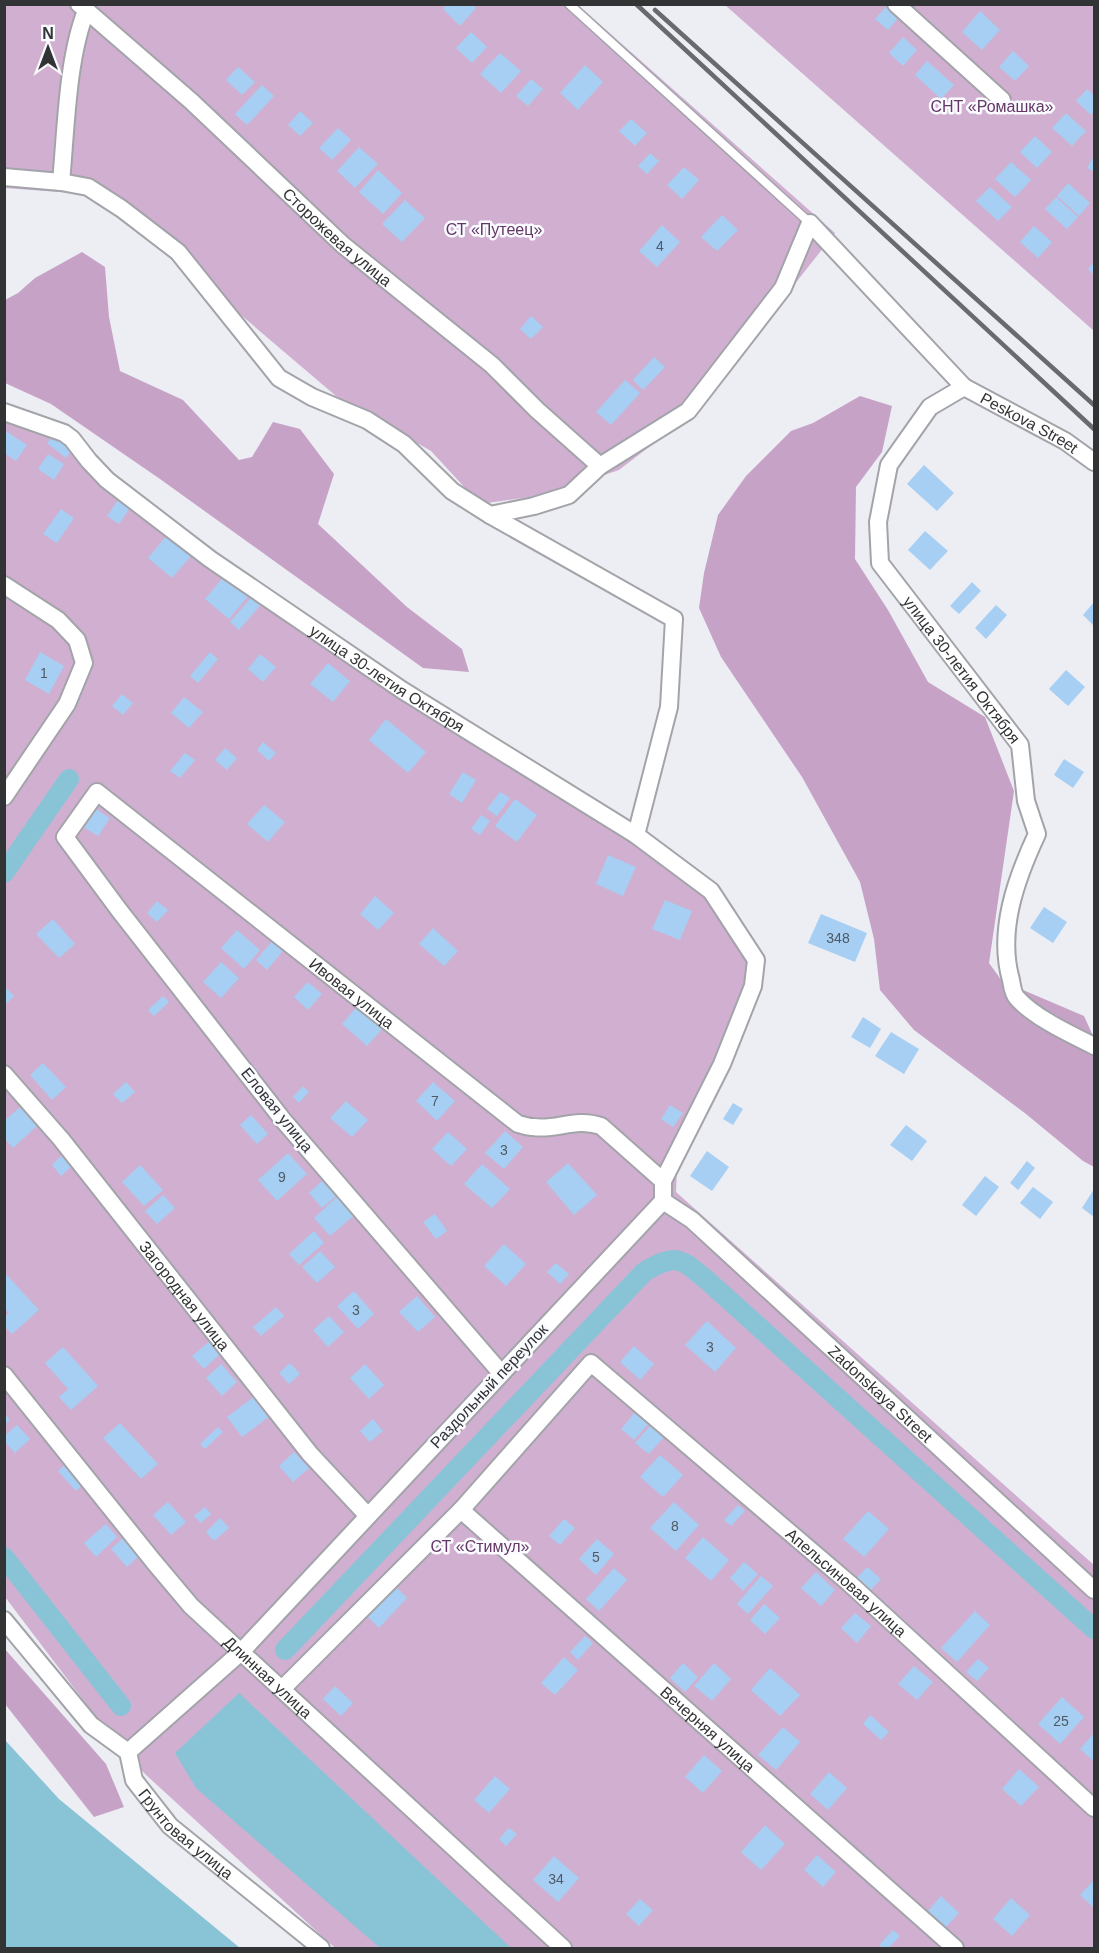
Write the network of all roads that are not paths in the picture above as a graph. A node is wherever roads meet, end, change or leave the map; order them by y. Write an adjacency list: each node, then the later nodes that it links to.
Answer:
1 (569, 4): 7 (lane)
2 (896, 4): 4 (street)
3 (82, 8): 6 (street); 11 (street, Сторожевая улица)
4 (1002, 100)
5 (4, 177): 6 (street)
6 (61, 182): 12 (street)
7 (810, 223): 8 (street, Peskova Street); 11 (street)
8 (964, 387): 10 (street, Peskova Street); 17 (street, улица 30-летия Октября)
9 (4, 412): 15 (street, улица 30-летия Октября)
10 (1095, 462)
11 (600, 466): 12 (street)
12 (490, 515): 15 (street)
13 (4, 585): 14 (street)
14 (4, 797)
15 (636, 835): 19 (street, улица 30-летия Октября)
16 (65, 837): 19 (street, Ивовая улица); 21 (street, Еловая улица)
17 (1095, 1046)
18 (4, 1074): 24 (street, Загородная улица)
19 (663, 1181): 20 (street)
20 (663, 1201): 21 (street, Раздольный переулок); 25 (street, Zadonskaya Street)
21 (501, 1373): 24 (street, Раздольный переулок)
22 (4, 1375): 27 (street, Длинная улица)
23 (461, 1510): 28 (street); 30 (street, Апельсиновая улица); 33 (street, Вечерняя улица)
24 (368, 1516): 27 (street, Раздольный переулок)
25 (1095, 1590)
26 (4, 1620): 29 (street)
27 (241, 1652): 28 (street, Длинная улица); 29 (street, Раздольный переулок)
28 (282, 1689): 32 (street, Длинная улица)
29 (128, 1752): 31 (street, Грунтовая улица)
30 (1095, 1808)
31 (321, 1948)
32 (563, 1948)
33 (955, 1948)

